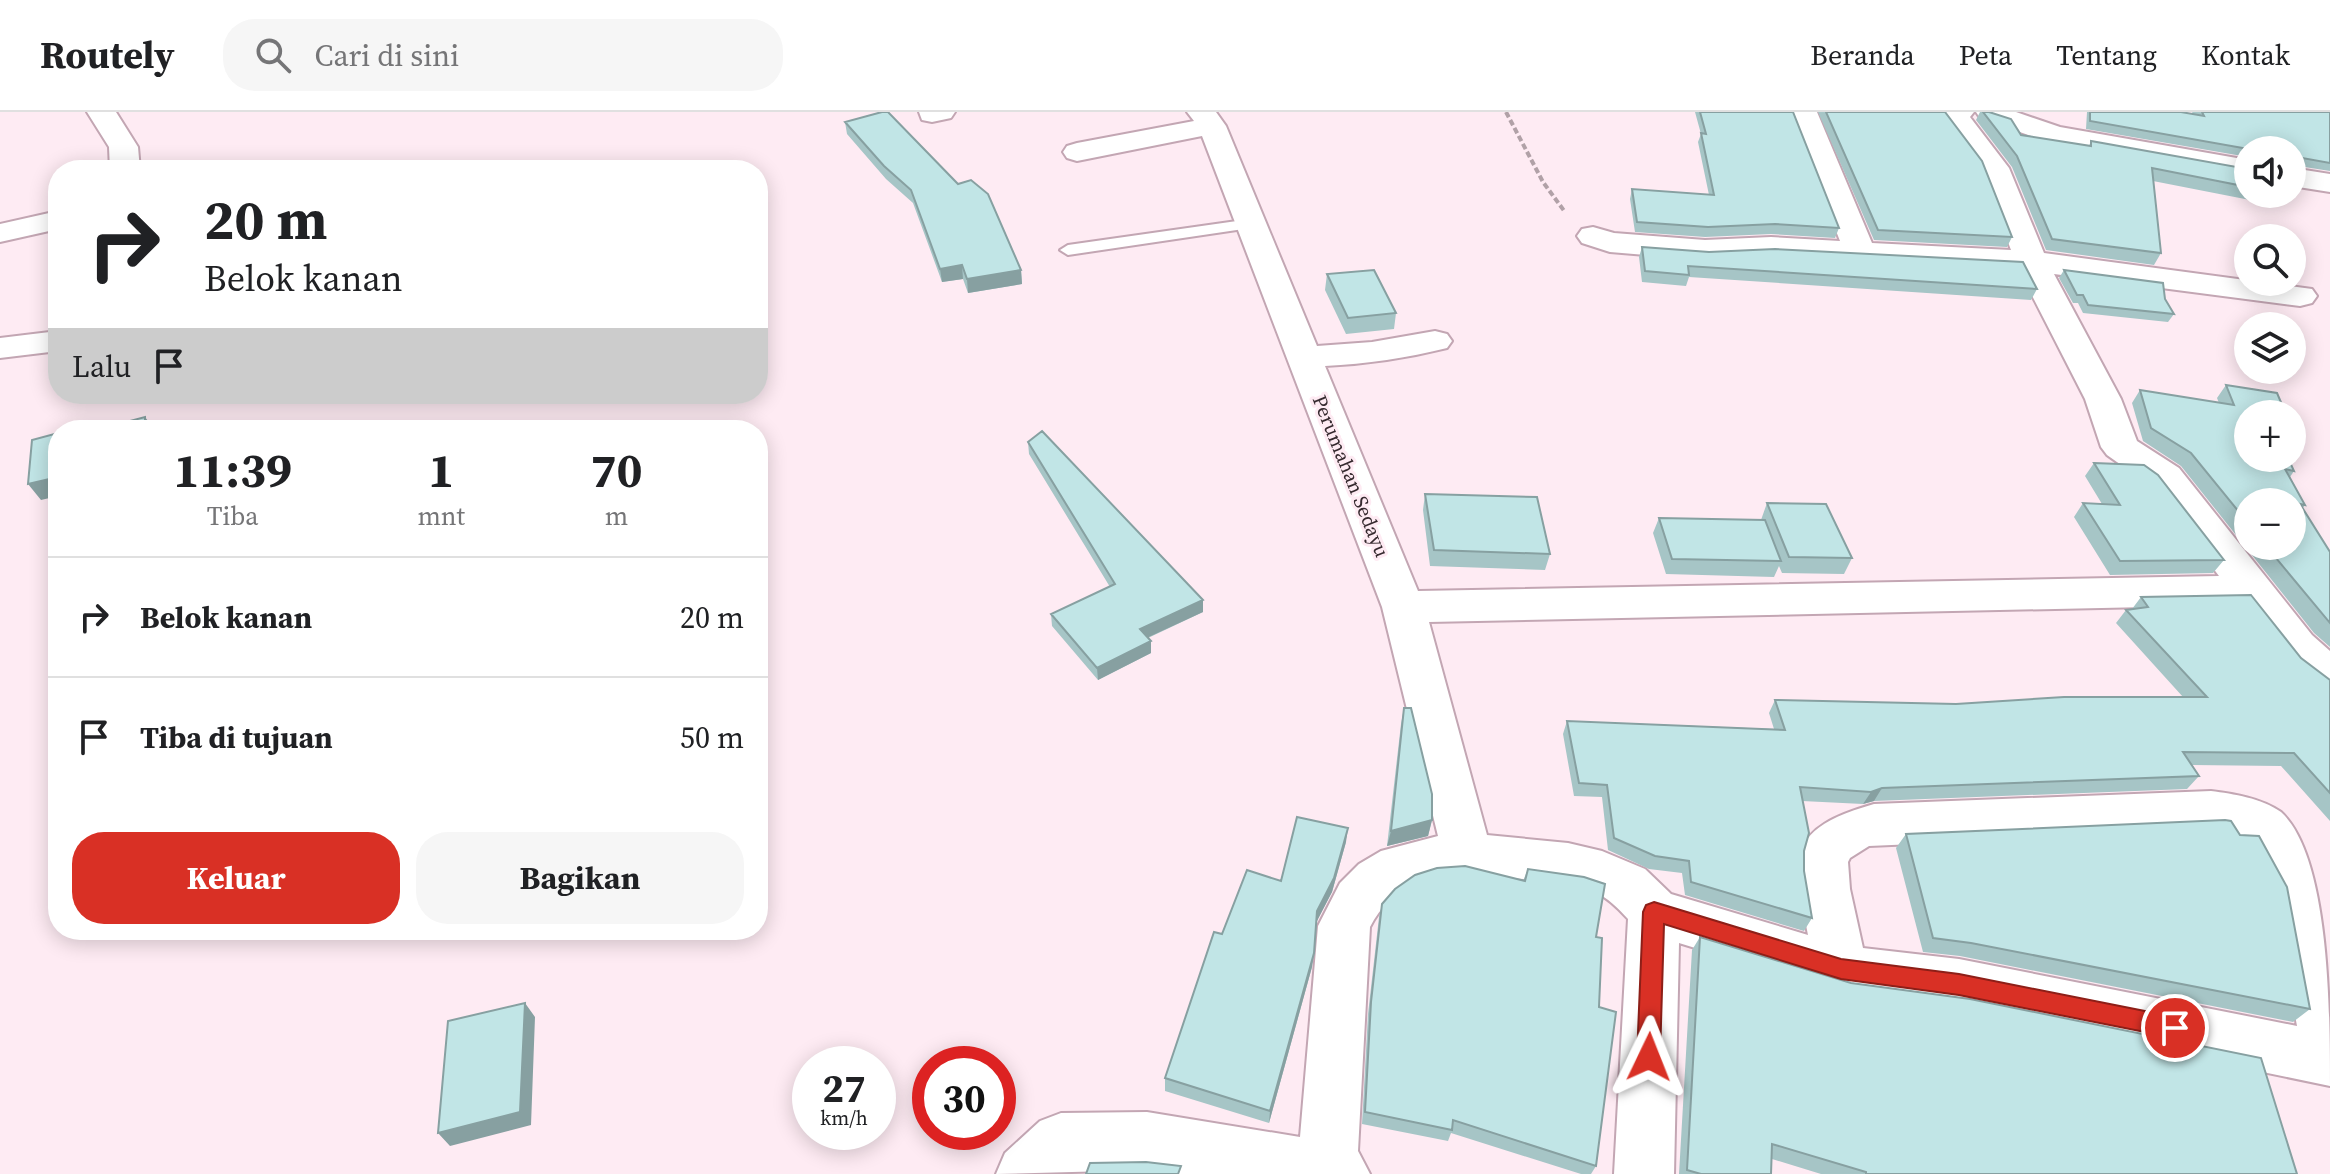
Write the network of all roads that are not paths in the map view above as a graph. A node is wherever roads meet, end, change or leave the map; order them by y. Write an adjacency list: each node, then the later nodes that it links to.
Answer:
1 (101, 112): 9 (street)
2 (1803, 112): 19 (street)
3 (1960, 112): 11 (street)
4 (1990, 112): 7 (street)
5 (2076, 112): 7 (street)
6 (1206, 119): 8 (street); 15 (street, Perumahan Sedayu)
7 (2054, 135): 10 (street); 11 (street)
8 (1077, 152)
9 (127, 160)
10 (2234, 167)
11 (1994, 168): 20 (street)
12 (2306, 179): 13 (street)
13 (2330, 183)
14 (48, 222): 16 (street)
15 (1251, 224): 18 (lane); 25 (street, Perumahan Sedayu)
16 (0, 233)
17 (1593, 236): 19 (street)
18 (1068, 250)
19 (1859, 250): 20 (street)
20 (2031, 261): 21 (street); 26 (street)
21 (2234, 287)
22 (1435, 341): 25 (street)
23 (48, 342): 24 (street)
24 (0, 348)
25 (1304, 357): 27 (street, Perumahan Sedayu)
26 (2252, 590): 27 (street); 28 (street)
27 (1403, 607): 29 (street, Perumahan Sedayu)
28 (2330, 678)
29 (1467, 853): 30 (street); 34 (street)
30 (1654, 912): 31 (street); 35 (street)
31 (1841, 969): 32 (street); 32 (street)
32 (2330, 1057)
33 (1043, 1158): 34 (street)
34 (1333, 1173)
35 (1644, 1174)

